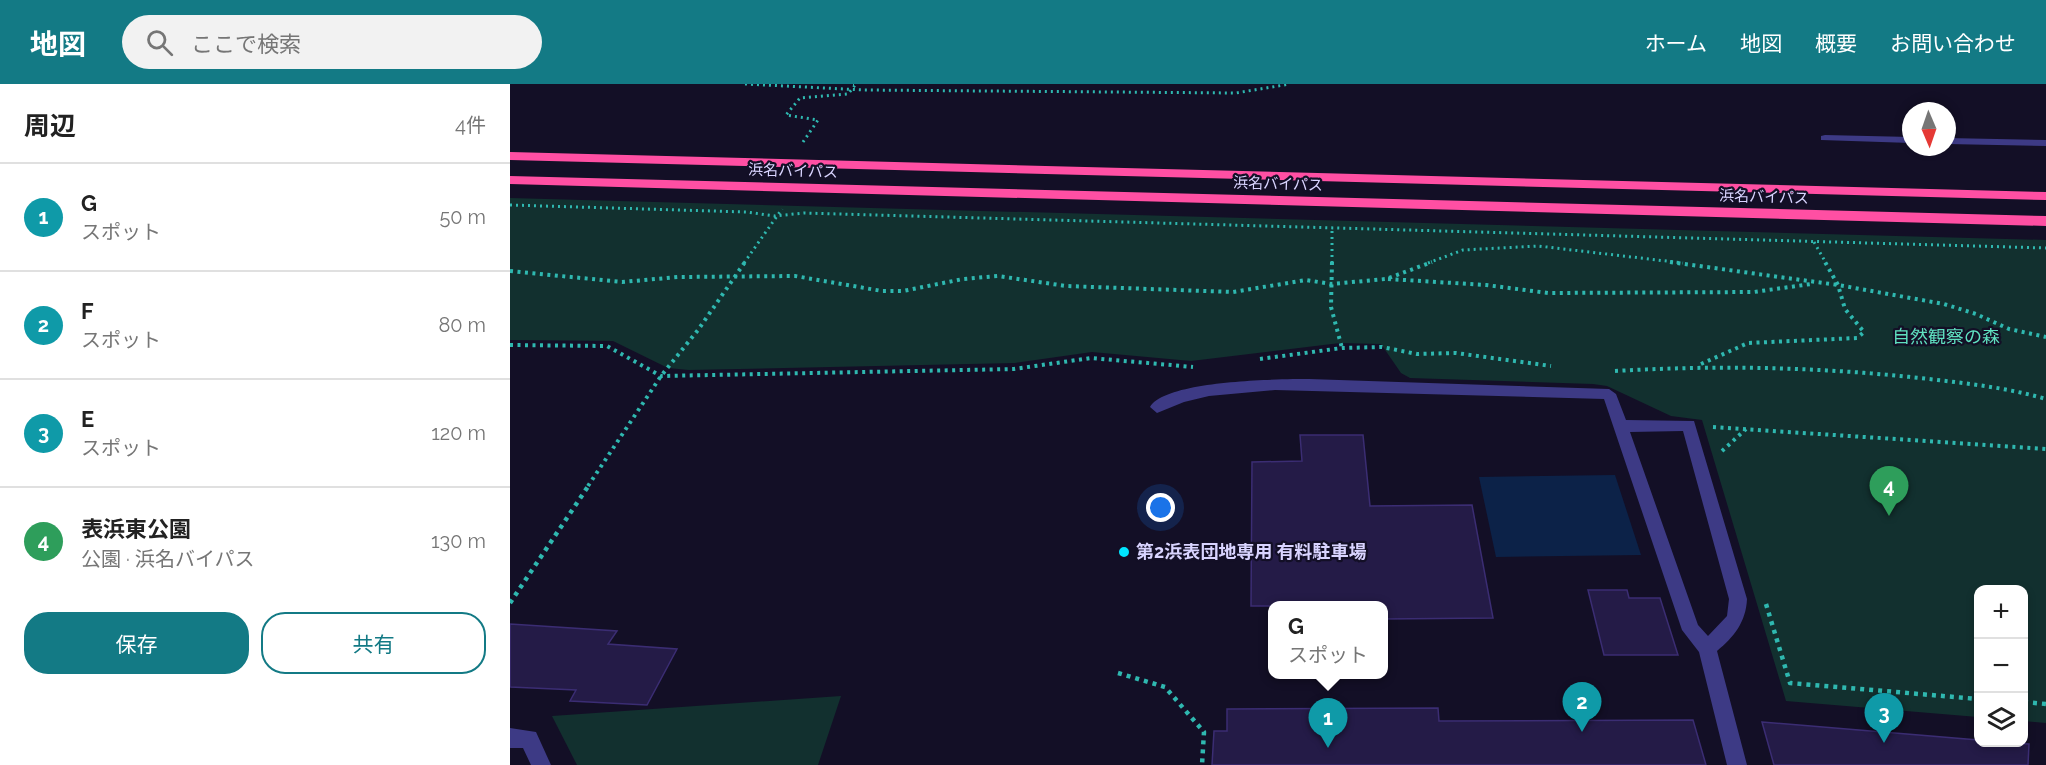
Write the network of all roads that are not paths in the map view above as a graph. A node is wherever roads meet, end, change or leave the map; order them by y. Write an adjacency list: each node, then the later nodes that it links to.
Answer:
1 (1825, 138): 2 (street)
2 (1902, 140)
3 (1956, 141): 4 (street)
4 (2046, 143)
5 (510, 156): 7 (highway, 浜名バイパス)
6 (510, 180): 8 (highway, 浜名バイパス)
7 (2046, 196)
8 (2046, 221)
9 (1157, 407): 10 (street)
10 (1620, 426): 11 (street); 11 (street)
11 (1707, 648): 14 (street)
12 (510, 738): 13 (street)
13 (541, 765)
14 (1737, 765)

